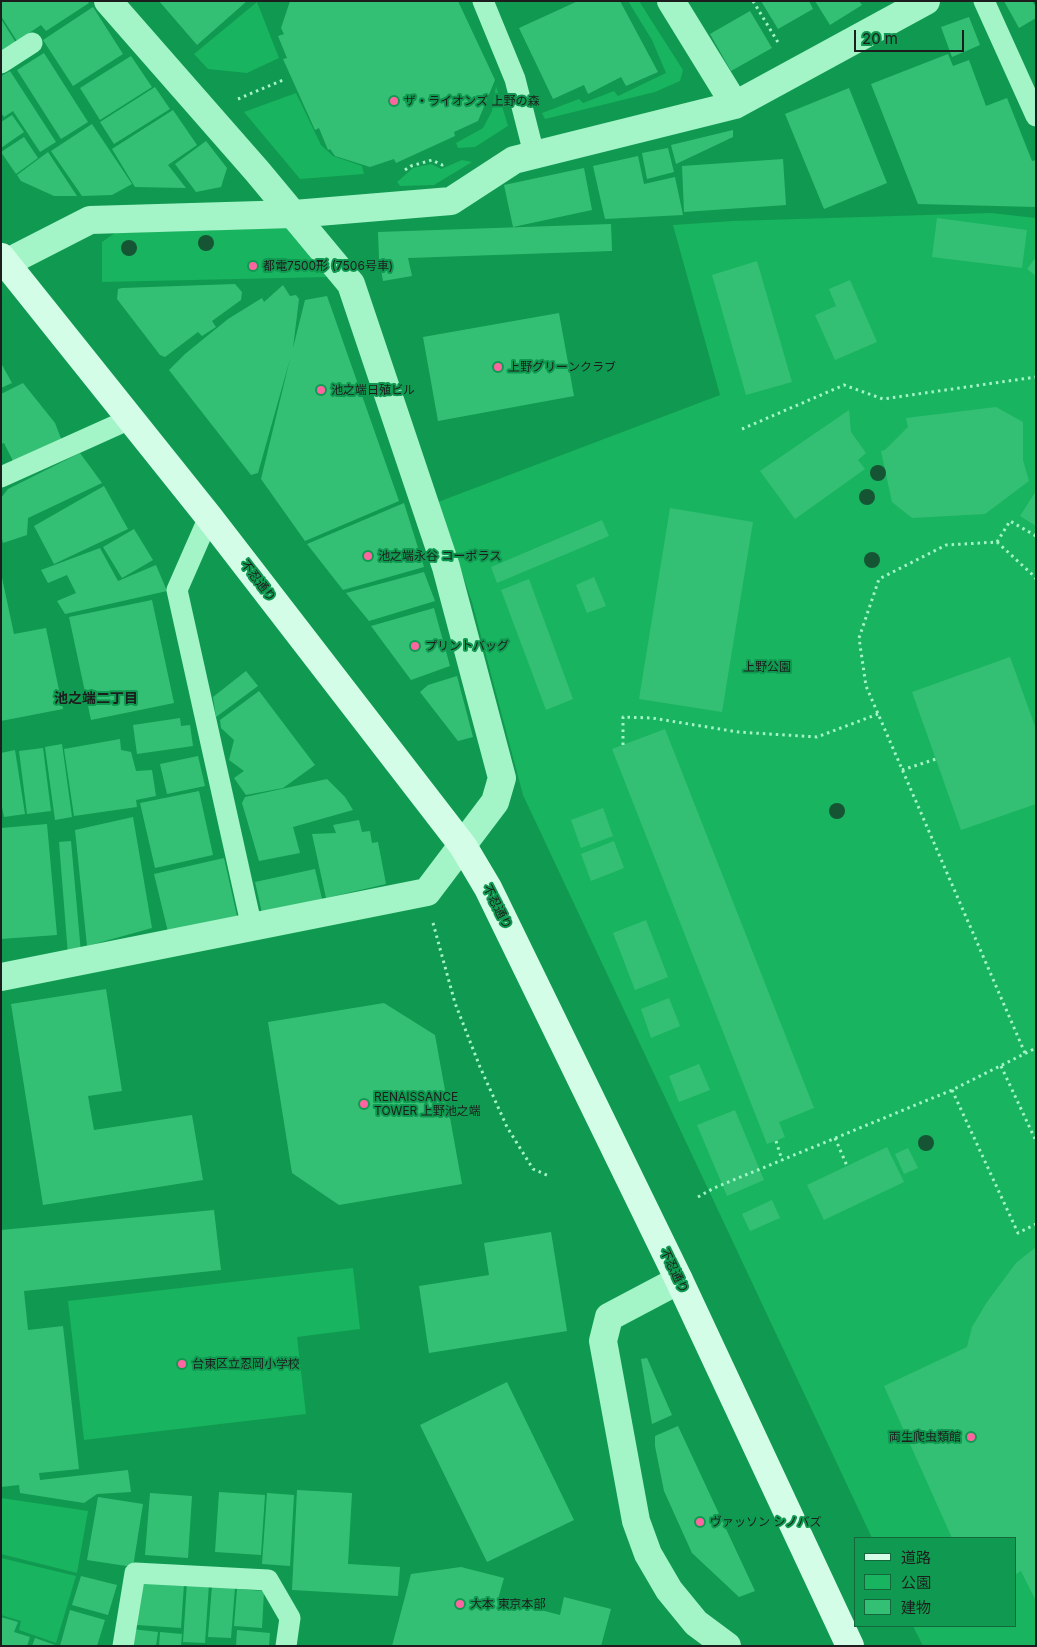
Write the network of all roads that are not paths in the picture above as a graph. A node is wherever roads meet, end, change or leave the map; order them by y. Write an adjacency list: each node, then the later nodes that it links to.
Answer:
1 (108, 1): 11 (street)
2 (483, 1): 10 (lane)
3 (671, 1): 8 (street)
4 (984, 1): 9 (lane)
5 (923, 2): 8 (street)
6 (32, 43): 7 (lane)
7 (1, 63)
8 (735, 105): 10 (street)
9 (1036, 116)
10 (534, 154): 11 (street)
11 (294, 214): 12 (street); 16 (street)
12 (4, 260): 13 (main road, 不忍通り)
13 (130, 419): 14 (lane); 15 (main road, 不忍通り)
14 (1, 477)
15 (209, 518): 16 (main road, 不忍通り); 17 (lane)
16 (463, 846): 17 (street); 19 (main road, 不忍通り)
17 (252, 928): 18 (street)
18 (1, 978)
19 (679, 1280): 22 (street); 23 (main road, 不忍通り)
20 (123, 1646): 21 (lane)
21 (286, 1646)
22 (727, 1646)
23 (850, 1646)

